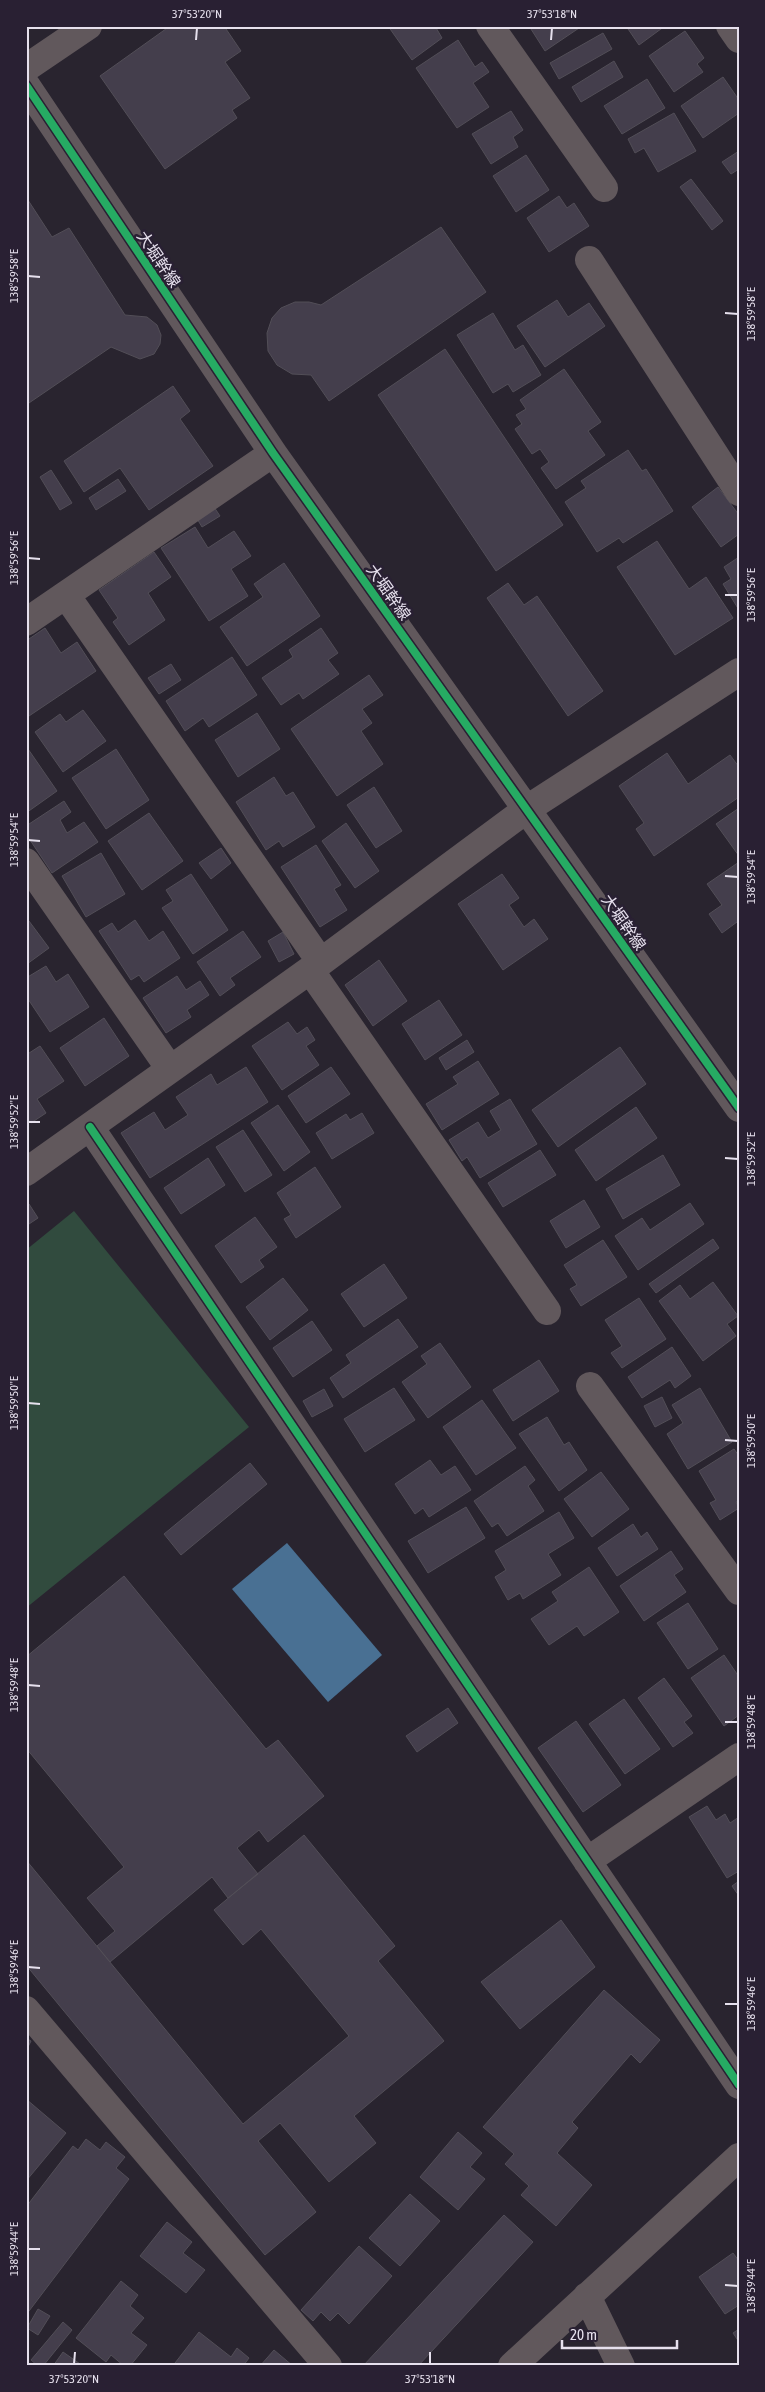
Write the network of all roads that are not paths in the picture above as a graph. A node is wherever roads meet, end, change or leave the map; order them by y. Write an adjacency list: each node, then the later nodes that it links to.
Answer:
1 (88, 26): 5 (street)
2 (490, 26): 7 (street)
3 (730, 26): 4 (street)
4 (739, 39)
5 (26, 68)
6 (26, 85): 9 (street, 大堀幹線)
7 (604, 188)
8 (589, 260): 10 (street)
9 (273, 453): 11 (street); 14 (street, 大堀幹線)
10 (739, 492)
11 (66, 595): 12 (street); 16 (street)
12 (26, 622)
13 (739, 672): 14 (street)
14 (527, 810): 16 (street); 18 (street, 大堀幹線)
15 (26, 862): 17 (street)
16 (315, 966): 17 (street); 21 (street)
17 (170, 1069): 19 (street)
18 (739, 1108)
19 (90, 1127): 20 (street); 25 (street)
20 (29, 1165)
21 (547, 1311)
22 (590, 1386): 23 (street)
23 (739, 1591)
24 (739, 1757): 25 (street)
25 (587, 1861): 27 (street)
26 (26, 2010): 30 (street)
27 (739, 2085)
28 (739, 2157): 29 (street)
29 (587, 2296): 31 (street); 32 (street)
30 (328, 2366)
31 (512, 2366)
32 (621, 2366)

